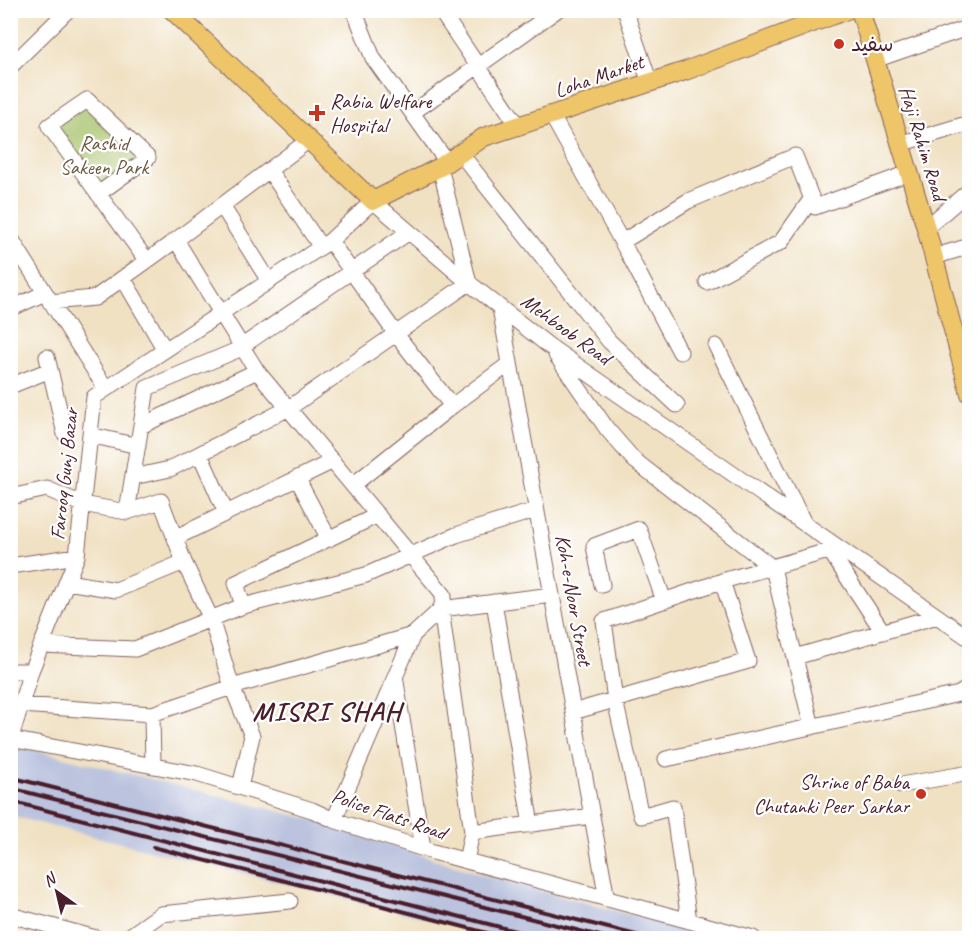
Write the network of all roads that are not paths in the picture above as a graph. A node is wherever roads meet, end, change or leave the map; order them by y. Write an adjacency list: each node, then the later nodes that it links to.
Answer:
1 (68, 10): 12 (street)
2 (172, 10): 18 (main road, Mehboob Road)
3 (354, 10): 14 (street)
4 (440, 10): 11 (street)
5 (557, 10): 11 (street)
6 (625, 10): 13 (street)
7 (848, 10): 13 (main road, Loha Market)
8 (860, 10): 10 (main road, Haji Rahim Road)
9 (969, 27): 10 (street)
10 (875, 60): 19 (main road, Haji Rahim Road)
11 (478, 66): 14 (street); 17 (street)
12 (10, 67)
13 (650, 83): 15 (main road, Loha Market)
14 (412, 113): 20 (street)
15 (552, 116): 17 (main road, Loha Market); 32 (street)
16 (969, 123): 19 (street)
17 (519, 127): 20 (main road, Loha Market)
18 (309, 140): 21 (street); 26 (main road, Mehboob Road)
19 (900, 144): 22 (main road, Haji Rahim Road)
20 (450, 161): 26 (main road, Loha Market); 41 (street); 57 (street)
21 (269, 170): 27 (street); 33 (street)
22 (909, 173): 25 (street); 28 (main road, Haji Rahim Road)
23 (969, 190): 28 (street)
24 (98, 194): 24 (street); 36 (street)
25 (812, 198): 32 (street); 40 (street)
26 (373, 201): 29 (street, Mehboob Road); 33 (street, Farooq Gunj Bazar)
27 (222, 206): 31 (street); 39 (street)
28 (926, 228): 35 (main road, Haji Rahim Road)
29 (409, 232): 37 (street); 41 (street, Mehboob Road)
30 (10, 237): 42 (street)
31 (176, 240): 36 (street); 45 (street)
32 (622, 242): 51 (street)
33 (326, 244): 37 (street); 39 (street, Farooq Gunj Bazar)
34 (969, 246): 35 (street)
35 (933, 257): 56 (main road, Haji Rahim Road)
36 (147, 261): 38 (street)
37 (351, 271): 46 (street); 47 (street)
38 (123, 278): 42 (street); 50 (street)
39 (269, 281): 45 (street, Farooq Gunj Bazar)
40 (707, 282)
41 (469, 283): 43 (street, Mehboob Road); 46 (street)
42 (47, 298): 44 (street); 55 (street)
43 (500, 308): 48 (street, Mehboob Road); 52 (street, Koh-e-Noor Street)
44 (10, 309)
45 (222, 314): 47 (street); 50 (street, Farooq Gunj Bazar)
46 (396, 334): 58 (street); 59 (street)
47 (241, 346): 53 (street); 60 (street)
48 (549, 346): 75 (street, Mehboob Road); 83 (street)
49 (716, 346): 75 (street)
50 (165, 350): 55 (street, Farooq Gunj Bazar)
51 (680, 352)
52 (510, 364): 58 (street); 71 (street, Koh-e-Noor Street)
53 (257, 370): 59 (street); 60 (street)
54 (10, 387): 61 (street)
55 (106, 389): 62 (street, Farooq Gunj Bazar)
56 (969, 394)
57 (677, 405)
58 (452, 406): 68 (street)
59 (289, 408): 64 (street); 65 (street)
60 (141, 426): 63 (street)
61 (64, 434)
62 (90, 435): 63 (street); 70 (street, Farooq Gunj Bazar)
63 (138, 446): 66 (street)
64 (200, 454): 66 (street); 73 (street)
65 (333, 460): 67 (street); 68 (street)
66 (133, 477): 72 (street)
67 (297, 478): 73 (street); 77 (street)
68 (353, 485): 74 (street)
69 (10, 497): 70 (street)
70 (82, 504): 72 (street); 80 (street, Farooq Gunj Bazar)
71 (537, 510): 79 (street); 87 (street, Koh-e-Noor Street)
72 (127, 512): 76 (street)
73 (226, 513): 76 (street)
74 (378, 515): 77 (street); 79 (street)
75 (804, 524): 78 (street, Mehboob Road)
76 (175, 538): 81 (street)
77 (328, 538): 90 (street)
78 (834, 549): 83 (street); 92 (street, Mehboob Road); 94 (street)
79 (411, 555): 90 (street); 91 (street)
80 (77, 556): 82 (street); 85 (street, Farooq Gunj Bazar)
81 (184, 562): 85 (street); 93 (street)
82 (10, 566)
83 (773, 568): 84 (street); 98 (street)
84 (722, 581): 88 (street); 104 (street)
85 (68, 582): 97 (street, Farooq Gunj Bazar)
86 (602, 585): 88 (street)
87 (552, 595): 89 (street); 106 (street, Koh-e-Noor Street)
88 (664, 601): 104 (street)
89 (494, 603): 91 (street); 117 (street)
90 (243, 606): 93 (street)
91 (441, 609): 95 (street); 118 (street)
92 (937, 616): 94 (street); 96 (street, Mehboob Road)
93 (211, 619): 97 (street); 102 (street)
94 (883, 632): 98 (street)
95 (413, 635): 101 (street); 102 (street)
96 (969, 639)
97 (41, 645): 100 (street, Farooq Gunj Bazar)
98 (795, 657): 108 (street)
99 (10, 671): 100 (street)
100 (31, 671): 105 (street, Farooq Gunj Bazar)
101 (395, 676): 116 (street); 119 (street)
102 (232, 687): 107 (street); 114 (street)
103 (969, 687): 108 (street)
104 (615, 700): 106 (street); 124 (street)
105 (21, 705): 107 (street); 109 (street, Farooq Gunj Bazar)
106 (573, 712): 115 (street, Koh-e-Noor Street)
107 (152, 714): 111 (street)
108 (812, 727): 110 (street)
109 (11, 740): 111 (street, Police Flats Road)
110 (666, 759)
111 (153, 766): 114 (street, Police Flats Road)
112 (969, 773): 113 (street)
113 (901, 785)
114 (240, 787): 116 (street, Police Flats Road)
115 (592, 816): 117 (street); 121 (street, Koh-e-Noor Street)
116 (334, 820): 119 (street, Police Flats Road)
117 (531, 825): 118 (street)
118 (472, 832): 120 (street)
119 (423, 848): 120 (street, Police Flats Road)
120 (466, 861): 121 (street, Police Flats Road)
121 (607, 899): 124 (street, Police Flats Road)
122 (290, 901): 126 (street)
123 (10, 915): 125 (street)
124 (689, 921): 127 (street, Police Flats Road)
125 (96, 939)
126 (127, 939)
127 (753, 939)

